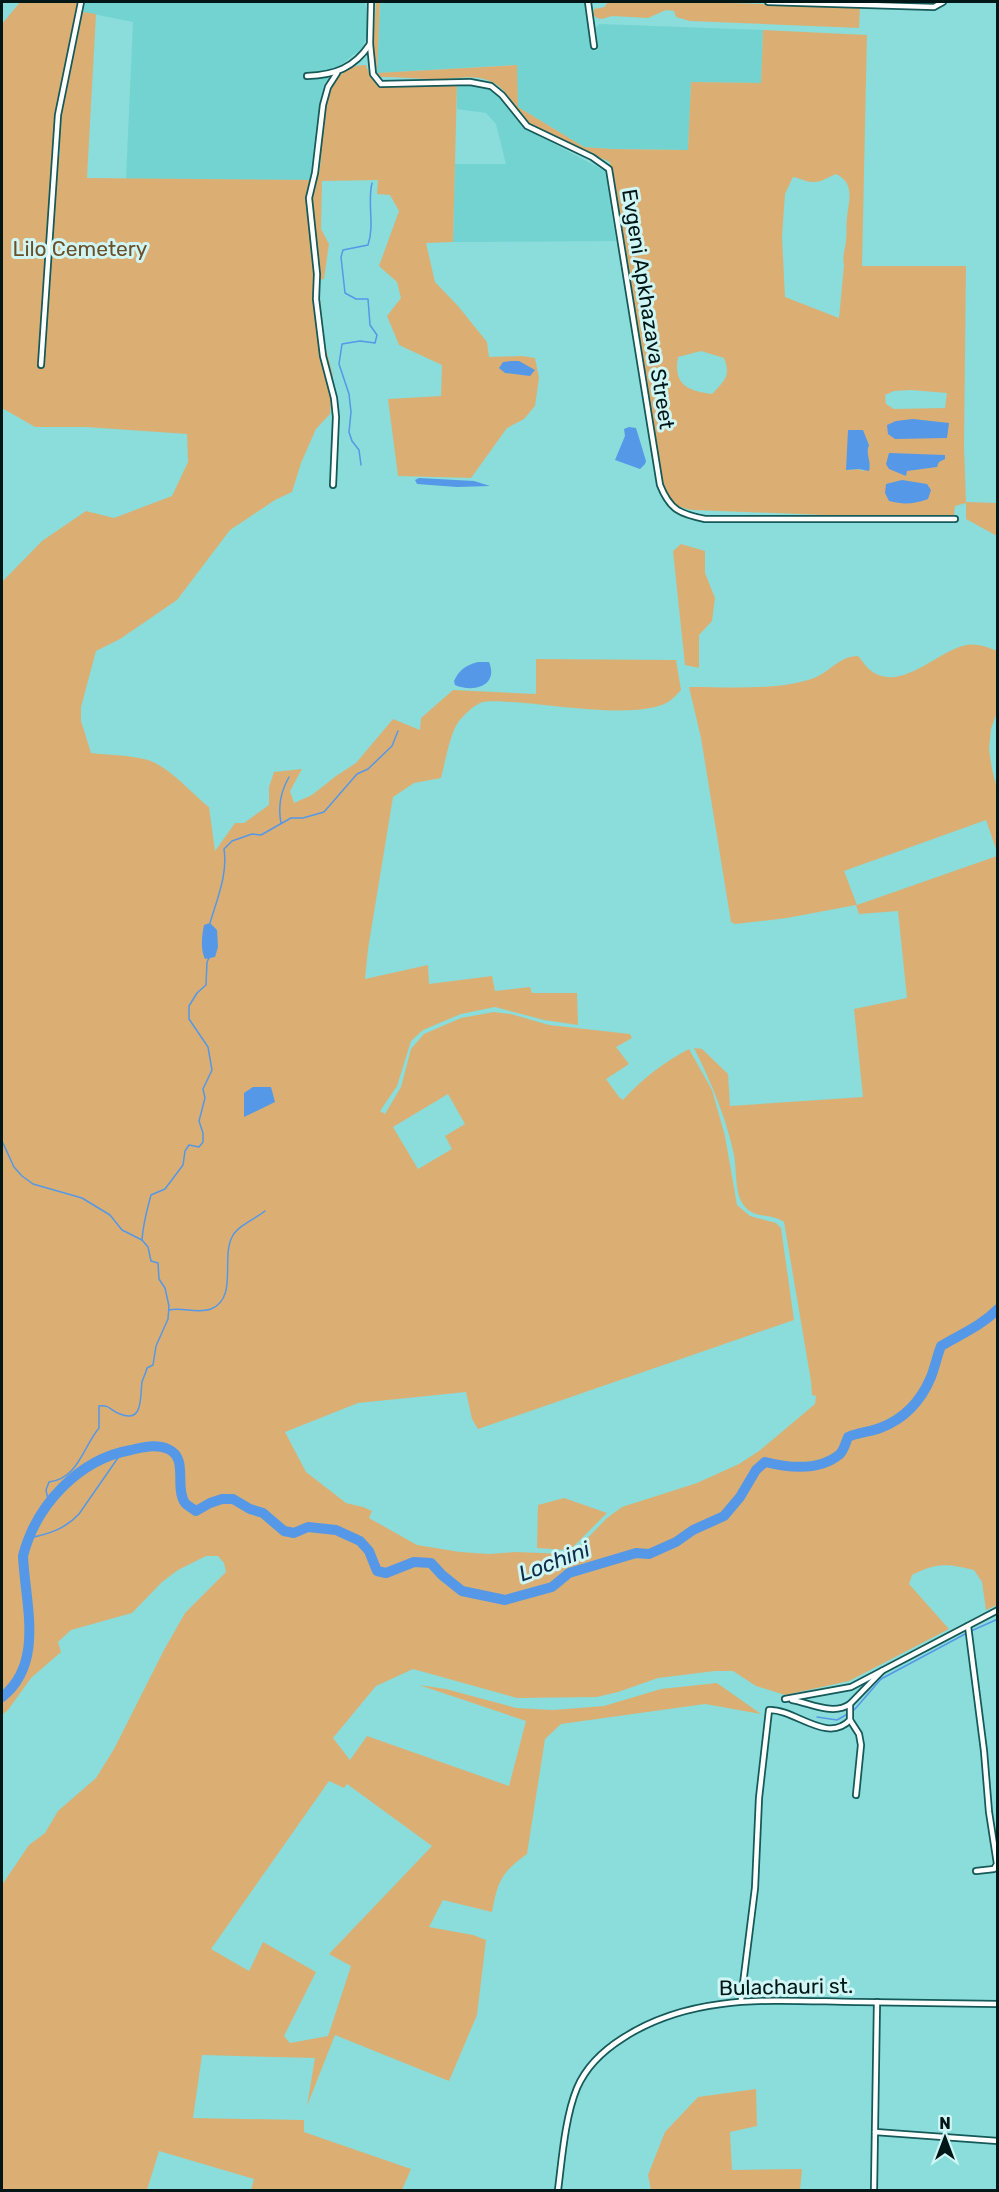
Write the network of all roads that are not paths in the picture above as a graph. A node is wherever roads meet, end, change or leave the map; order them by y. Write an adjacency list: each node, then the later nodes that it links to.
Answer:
1 (81, 2): 10 (street)
2 (371, 2): 6 (street, Evgeni Apkhazava Street)
3 (588, 2): 7 (street)
4 (768, 2): 5 (street)
5 (943, 2)
6 (370, 44): 8 (street); 12 (street, Evgeni Apkhazava Street)
7 (594, 46)
8 (337, 73): 9 (street); 11 (street)
9 (307, 76)
10 (40, 364)
11 (333, 485)
12 (955, 519)
13 (998, 1610): 14 (street)
14 (968, 1626): 15 (street); 19 (street)
15 (882, 1671): 16 (street); 16 (street)
16 (850, 1704): 17 (street)
17 (850, 1720): 18 (street); 20 (street)
18 (856, 1795)
19 (976, 1871)
20 (741, 2000): 21 (street, Bulachauri st.); 25 (street, Bulachauri st.)
21 (877, 2002): 22 (street, Bulachauri st.); 23 (street)
22 (998, 2004)
23 (875, 2132): 24 (street); 26 (street)
24 (998, 2141)
25 (558, 2190)
26 (874, 2190)

